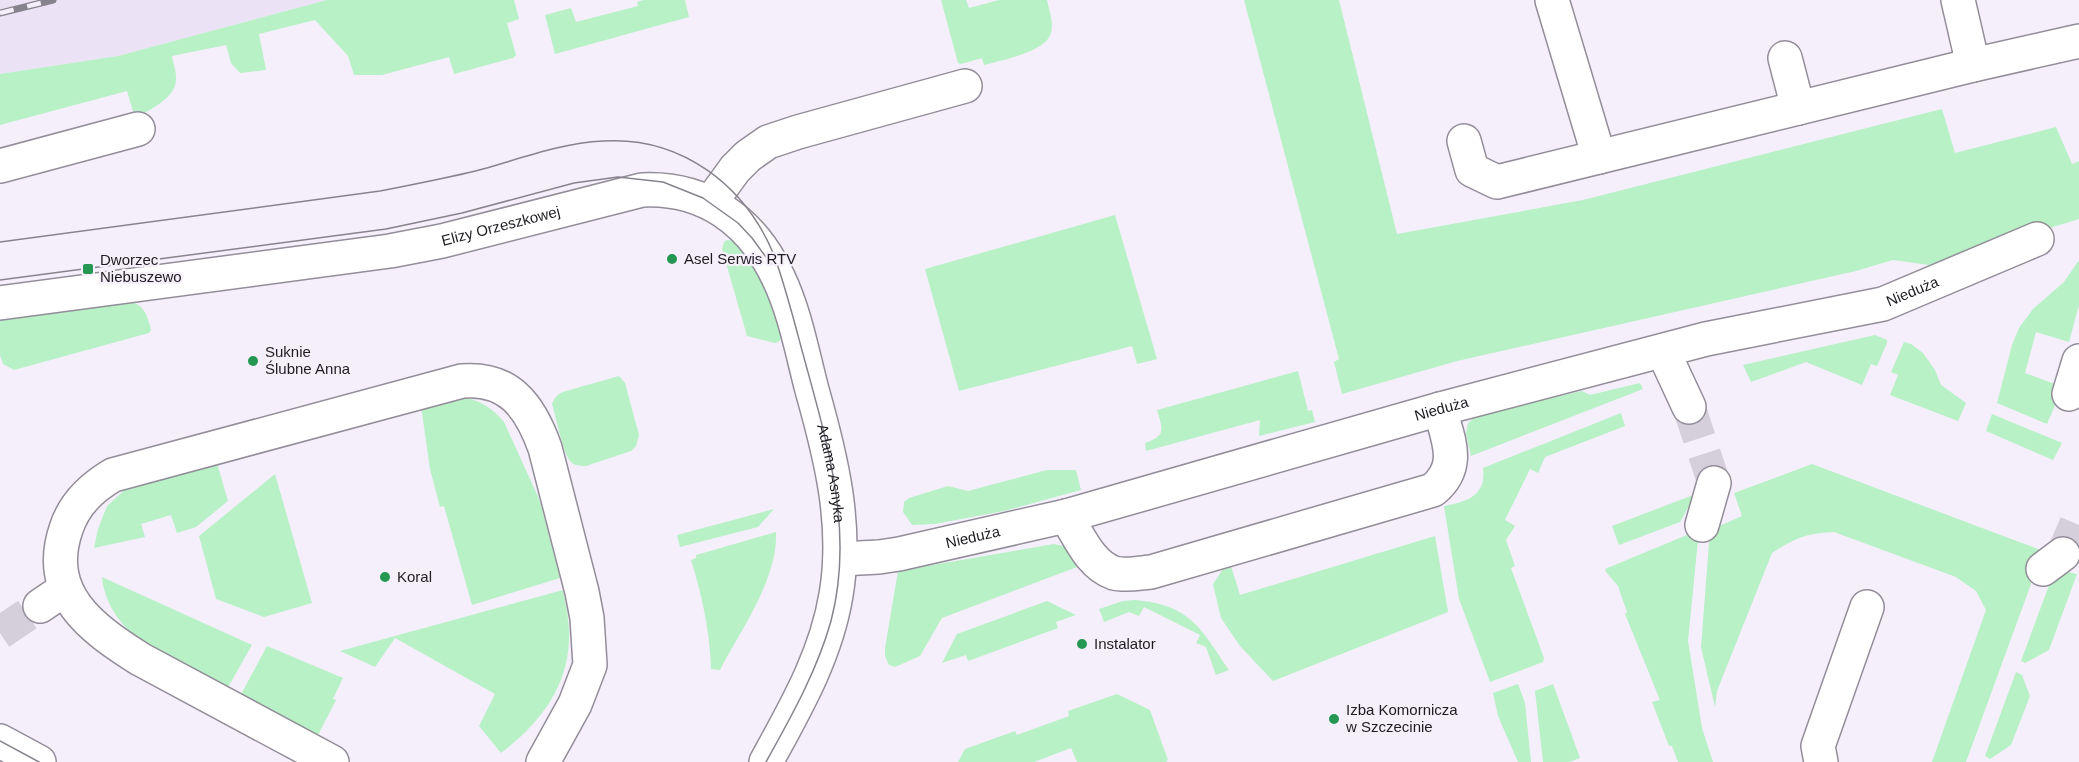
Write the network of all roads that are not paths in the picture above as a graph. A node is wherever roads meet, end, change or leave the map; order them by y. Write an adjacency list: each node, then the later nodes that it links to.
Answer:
1 (1552, 0): 10 (street)
2 (1958, 0): 5 (street)
3 (2079, 41): 5 (street)
4 (1785, 58): 7 (street)
5 (1973, 65): 7 (street)
6 (965, 86): 12 (street)
7 (1798, 108): 10 (street)
8 (138, 129): 11 (street)
9 (1464, 141): 10 (street)
10 (1599, 157)
11 (0, 166)
12 (711, 202): 14 (street, Elizy Orzeszkowej); 23 (street, Adama Asnyka)
13 (2037, 239): 15 (street, Nieduża)
14 (0, 303)
15 (1663, 351): 18 (street); 19 (street, Nieduża)
16 (2079, 361): 17 (street)
17 (2069, 394)
18 (1689, 407)
19 (1440, 409): 21 (street, Nieduża); 21 (street)
20 (1714, 483): 22 (street)
21 (1066, 516): 23 (street, Nieduża)
22 (1702, 525)
23 (840, 559): 29 (street, Adama Asnyka)
24 (1868, 607): 30 (street)
25 (0, 741): 26 (street)
26 (39, 762)
27 (332, 762): 28 (street)
28 (543, 762)
29 (766, 762)
30 (1821, 762)

